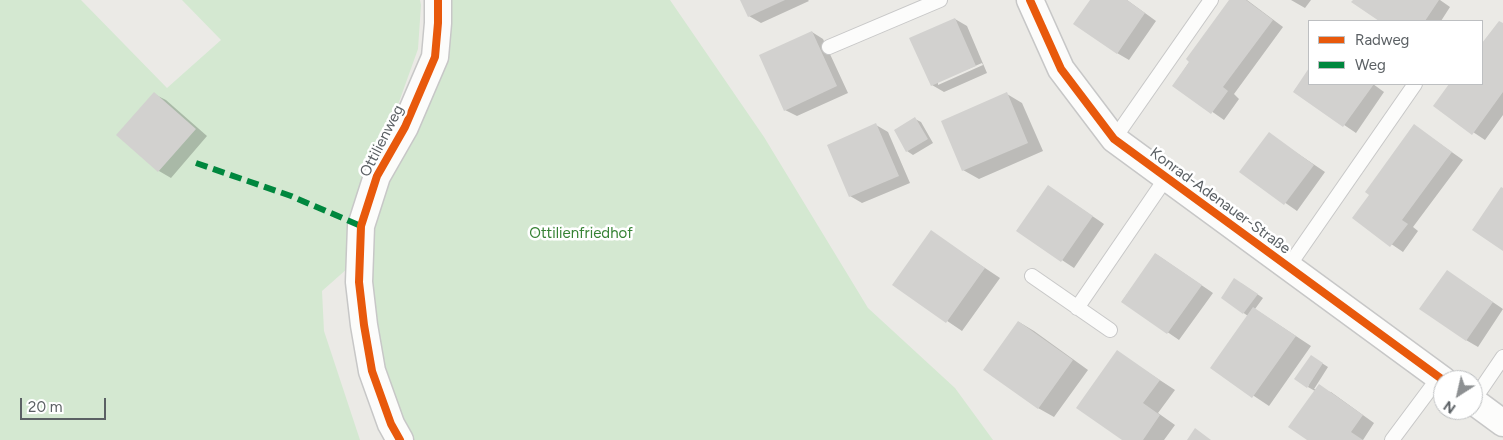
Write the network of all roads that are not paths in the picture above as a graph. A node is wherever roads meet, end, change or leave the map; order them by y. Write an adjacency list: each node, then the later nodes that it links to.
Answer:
1 (438, 0): 19 (street, Ottilienweg)
2 (940, 0): 5 (lane)
3 (1030, 0): 7 (street, Konrad-Adenauer-Straße)
4 (1211, 0): 7 (lane)
5 (830, 47)
6 (1414, 85): 9 (lane, Konrad-Adenauer-Straße)
7 (1114, 139): 8 (street, Konrad-Adenauer-Straße)
8 (1166, 178): 9 (street, Konrad-Adenauer-Straße); 11 (lane, Konrad-Adenauer-Straße)
9 (1288, 267): 14 (street, Konrad-Adenauer-Straße)
10 (1032, 276): 11 (lane)
11 (1077, 308): 12 (lane)
12 (1110, 330)
13 (1503, 356): 15 (lane)
14 (1433, 372)
15 (1483, 386)
16 (1433, 388): 20 (lane, Konrad-Adenauer-Straße)
17 (1483, 408): 18 (street)
18 (1503, 423)
19 (400, 440)
20 (1392, 440)

